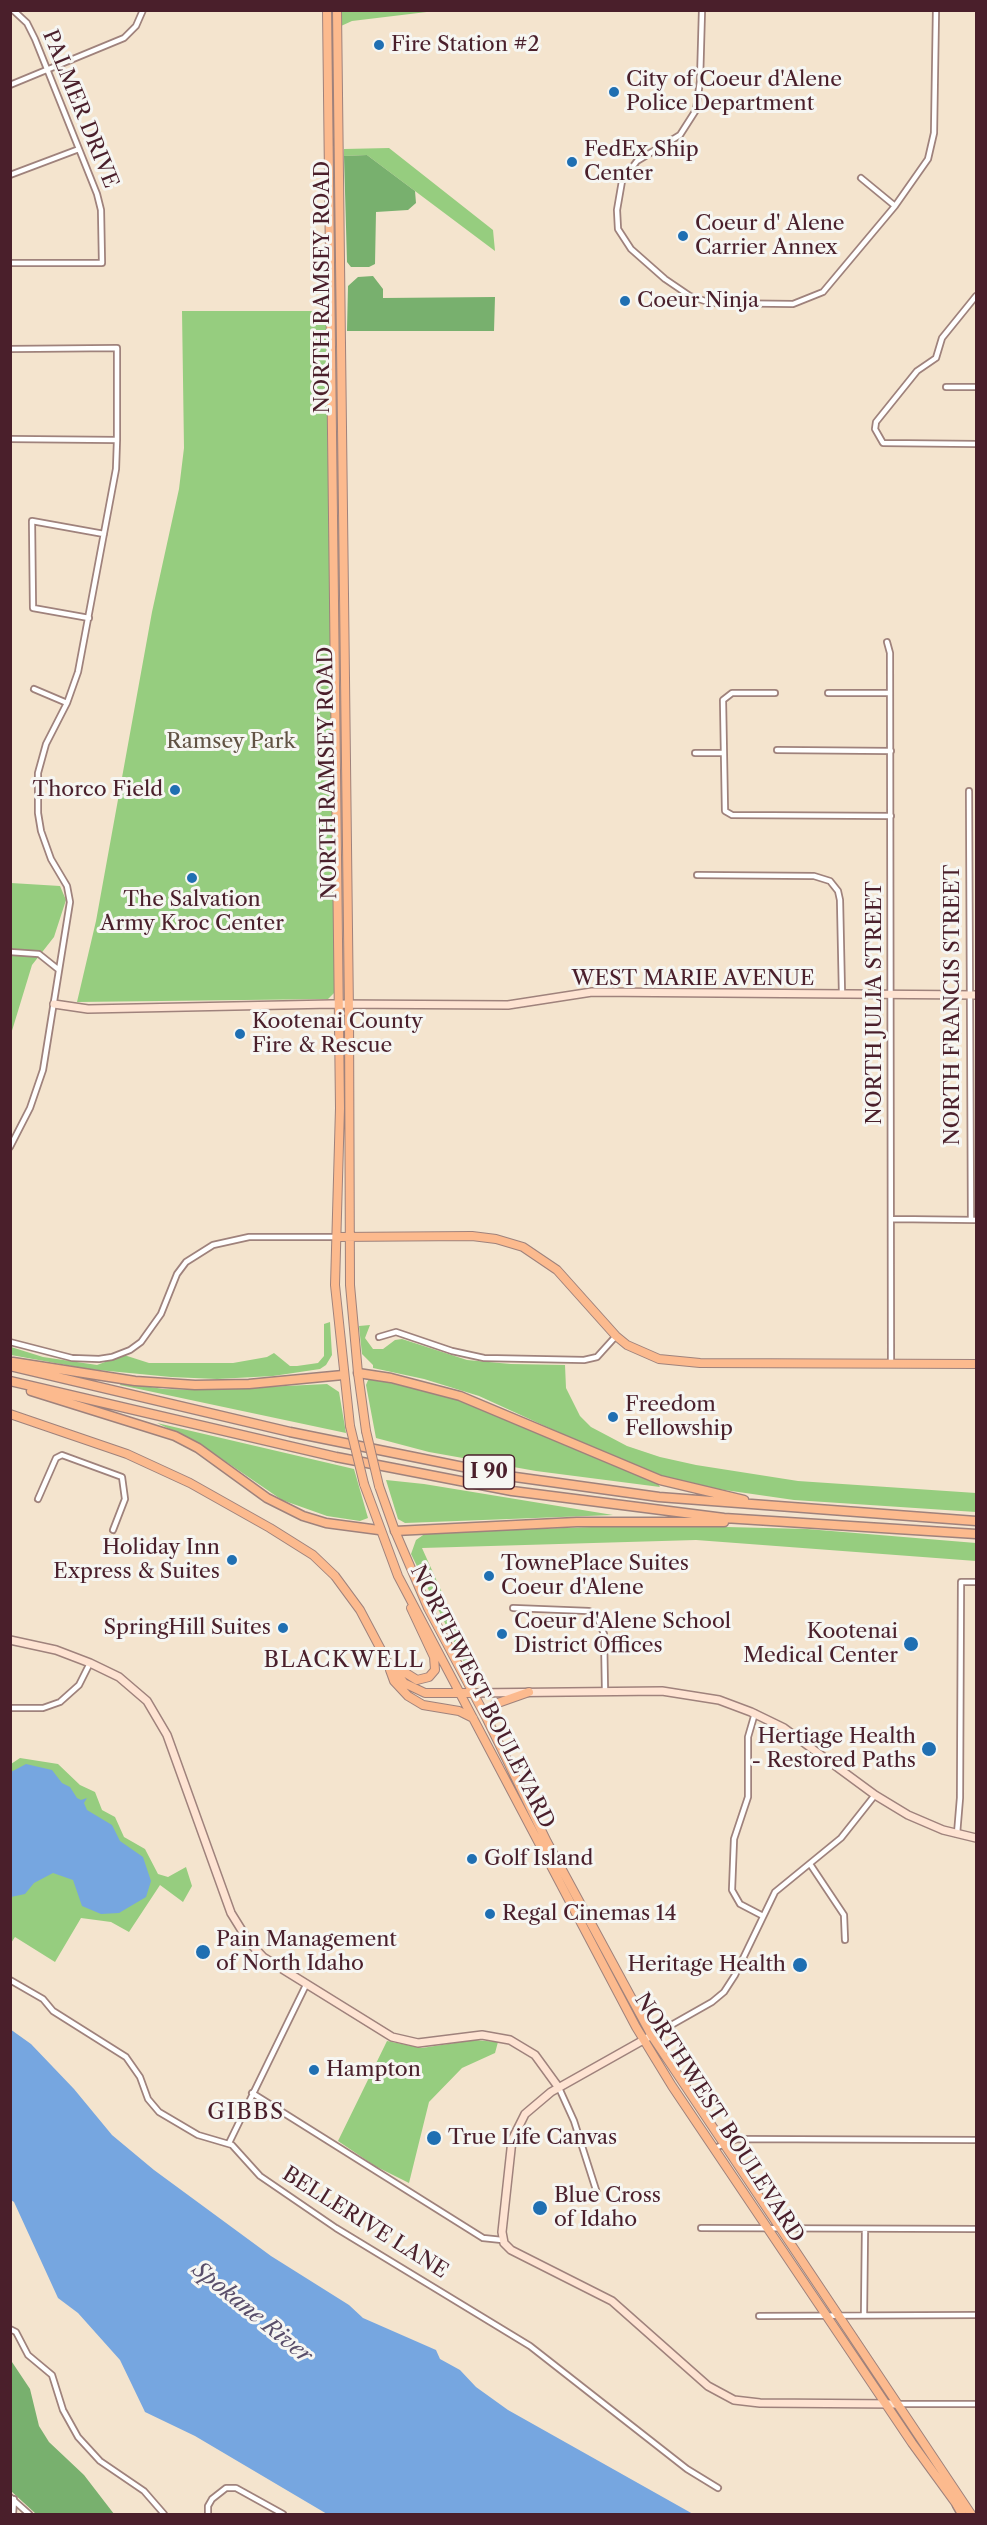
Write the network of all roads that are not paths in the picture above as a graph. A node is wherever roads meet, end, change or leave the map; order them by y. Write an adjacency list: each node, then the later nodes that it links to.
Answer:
1 (13, 10): 7 (street, PALMER DRIVE)
2 (143, 10): 7 (street)
3 (327, 10): 42 (main road, NORTH RAMSEY ROAD)
4 (337, 10): 43 (main road, NORTH RAMSEY ROAD)
5 (702, 10): 12 (street)
6 (936, 10): 12 (street)
7 (48, 70): 8 (street); 9 (street, PALMER DRIVE)
8 (10, 85)
9 (79, 149): 10 (street); 13 (street, PALMER DRIVE)
10 (10, 175)
11 (861, 178): 12 (street)
12 (895, 206)
13 (10, 263)
14 (976, 296): 20 (street)
15 (10, 349): 19 (street)
16 (946, 387): 17 (street)
17 (976, 387)
18 (10, 440): 19 (street)
19 (117, 440): 21 (street)
20 (976, 444)
21 (104, 534): 22 (street); 22 (street)
22 (89, 618): 28 (street)
23 (887, 642): 27 (street, NORTH JULIA STREET)
24 (34, 689): 28 (street)
25 (775, 693): 32 (street)
26 (828, 693): 27 (street)
27 (890, 693): 30 (street, NORTH JULIA STREET)
28 (67, 703): 37 (street)
29 (777, 750): 30 (street)
30 (891, 751): 34 (street, NORTH JULIA STREET)
31 (695, 753): 32 (street)
32 (723, 753): 34 (street)
33 (969, 791): 40 (street, NORTH FRANCIS STREET)
34 (891, 816): 39 (street, NORTH JULIA STREET)
35 (697, 875): 38 (street)
36 (10, 952): 37 (street)
37 (59, 970): 41 (street)
38 (842, 994): 39 (street, WEST MARIE AVENUE); 43 (street, WEST MARIE AVENUE)
39 (891, 995): 40 (street, WEST MARIE AVENUE); 45 (street, NORTH JULIA STREET)
40 (973, 995): 46 (street, NORTH FRANCIS STREET)
41 (54, 1004): 42 (street, WEST MARIE AVENUE); 44 (street)
42 (339, 1004): 43 (street, WEST MARIE AVENUE); 47 (main road, NORTH RAMSEY ROAD)
43 (349, 1005): 48 (main road, NORTH RAMSEY ROAD)
44 (10, 1147)
45 (892, 1220): 46 (street); 53 (street, NORTH JULIA STREET)
46 (974, 1220)
47 (337, 1237): 48 (main road); 51 (street); 57 (main road, NORTH RAMSEY ROAD)
48 (349, 1238): 49 (main road); 56 (main road, NORTH RAMSEY ROAD)
49 (616, 1336): 50 (street); 53 (main road)
50 (379, 1337)
51 (10, 1342)
52 (10, 1362): 57 (highway)
53 (891, 1364): 54 (main road)
54 (976, 1364)
55 (10, 1366): 61 (highway, I 90)
56 (357, 1373): 57 (main road); 61 (highway); 66 (main road, NORTH RAMSEY ROAD, bridge)
57 (343, 1375): 65 (main road, NORTH RAMSEY ROAD, bridge)
58 (10, 1383): 63 (highway, I 90); 65 (highway)
59 (10, 1414): 72 (main road)
60 (38, 1499): 64 (street)
61 (777, 1508): 62 (highway, I 90)
62 (976, 1521)
63 (781, 1522): 66 (highway, I 90); 67 (highway, I 90)
64 (113, 1530)
65 (379, 1530): 66 (main road); 68 (main road, NORTHWEST BOULEVARD)
66 (395, 1531): 76 (main road, NORTHWEST BOULEVARD)
67 (976, 1534)
68 (398, 1576): 72 (main road); 77 (main road, NORTHWEST BOULEVARD)
69 (976, 1582): 83 (street)
70 (513, 1608): 74 (street)
71 (10, 1640): 73 (street)
72 (387, 1660): 77 (main road); 80 (main road)
73 (90, 1663): 78 (street); 89 (street)
74 (605, 1690): 75 (street); 79 (street)
75 (529, 1692): 76 (street); 81 (main road)
76 (474, 1693): 77 (main road); 81 (main road, NORTHWEST BOULEVARD)
77 (462, 1694): 80 (main road, NORTHWEST BOULEVARD)
78 (10, 1708)
79 (755, 1713): 82 (street); 86 (street)
80 (475, 1719): 91 (main road, NORTHWEST BOULEVARD)
81 (491, 1726): 90 (main road, NORTHWEST BOULEVARD)
82 (875, 1795): 83 (street); 85 (street)
83 (957, 1834): 84 (street)
84 (976, 1838)
85 (810, 1864): 86 (street); 87 (street)
86 (763, 1916): 90 (street)
87 (845, 1940)
88 (10, 1980): 95 (street)
89 (306, 1985): 92 (street); 93 (street)
90 (652, 2036): 91 (street); 96 (main road, NORTHWEST BOULEVARD)
91 (644, 2040): 92 (street); 96 (main road, NORTHWEST BOULEVARD)
92 (559, 2088): 97 (street); 103 (street)
93 (252, 2094): 95 (street); 103 (street)
94 (976, 2140): 96 (street)
95 (229, 2143): 113 (street, BELLERIVE LANE)
96 (719, 2146): 100 (main road, NORTHWEST BOULEVARD); 101 (main road, NORTHWEST BOULEVARD)
97 (597, 2193)
98 (701, 2228): 100 (street)
99 (976, 2229): 102 (street)
100 (769, 2230): 101 (street); 106 (main road, NORTHWEST BOULEVARD)
101 (780, 2230): 102 (street); 107 (main road, NORTHWEST BOULEVARD)
102 (865, 2230): 108 (street)
103 (502, 2240): 110 (street)
104 (976, 2315): 108 (street)
105 (759, 2316): 106 (street)
106 (827, 2316): 107 (street); 110 (main road, NORTHWEST BOULEVARD)
107 (838, 2316): 108 (street); 111 (main road, NORTHWEST BOULEVARD)
108 (864, 2316)
109 (10, 2329): 118 (street)
110 (886, 2404): 111 (street); 115 (main road, NORTHWEST BOULEVARD)
111 (896, 2404): 112 (street); 122 (main road, NORTHWEST BOULEVARD)
112 (976, 2404)
113 (718, 2488)
114 (12, 2498): 116 (street); 117 (street)
115 (957, 2505): 121 (highway)
116 (14, 2514)
117 (29, 2514)
118 (164, 2514)
119 (208, 2514): 120 (street)
120 (283, 2514)
121 (962, 2514)
122 (971, 2514)

